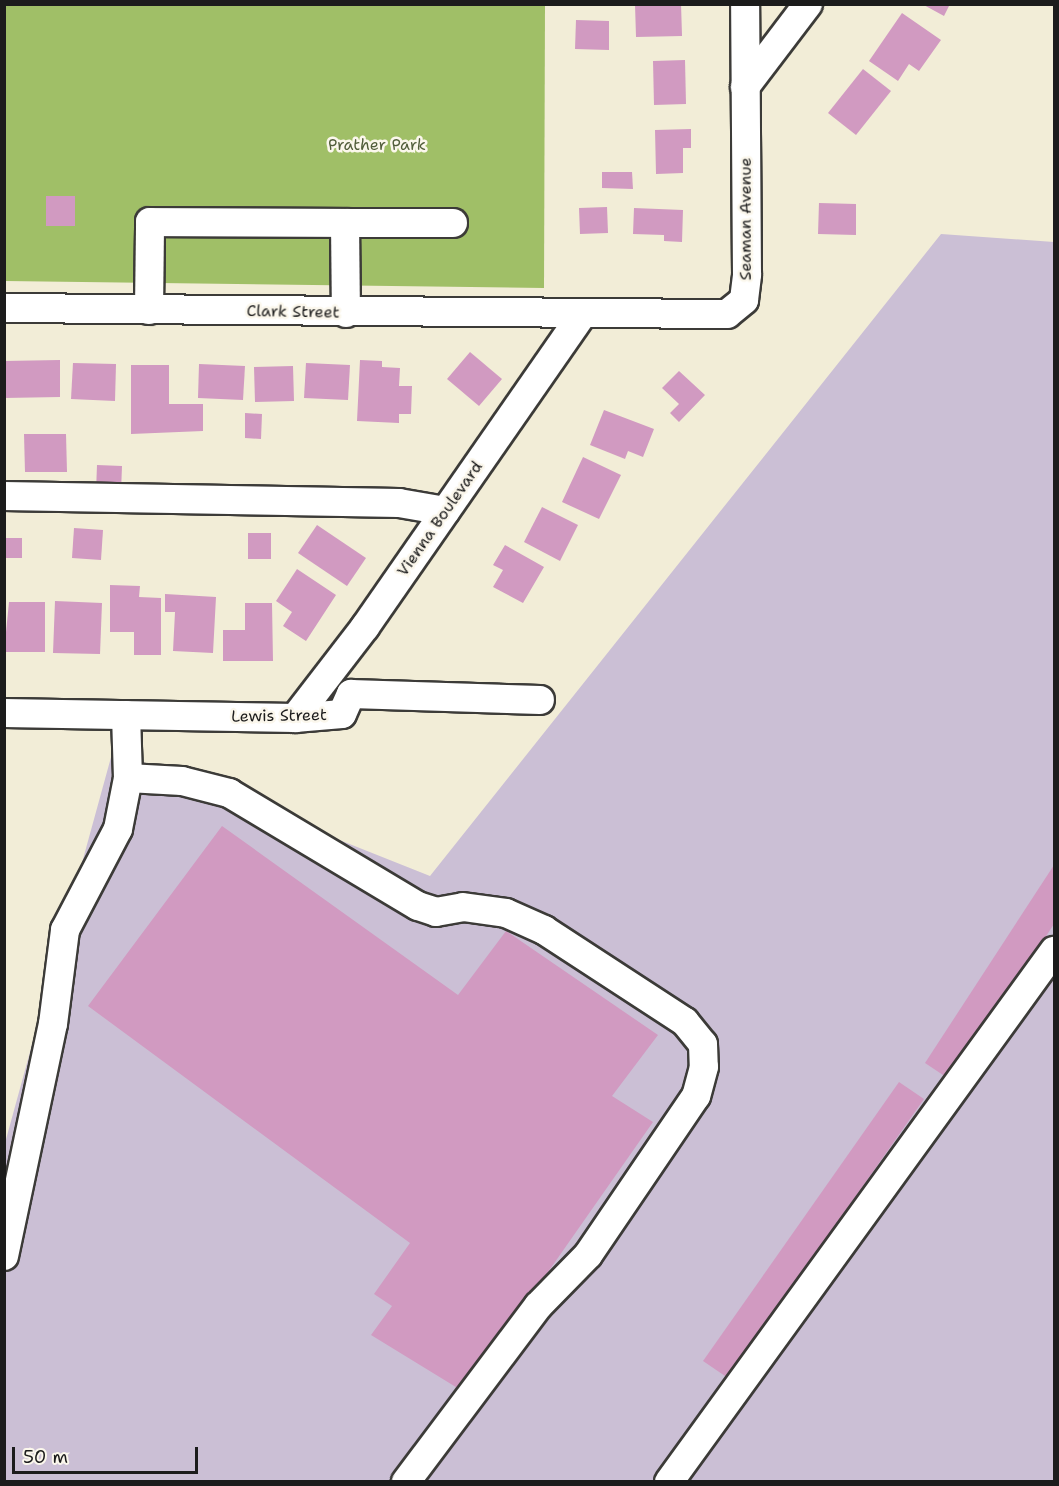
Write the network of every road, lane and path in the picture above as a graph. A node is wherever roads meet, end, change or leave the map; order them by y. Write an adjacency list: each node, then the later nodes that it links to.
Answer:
1 (745, 4): 3 (street, Seaman Avenue)
2 (808, 4): 3 (street)
3 (745, 87): 9 (street, Seaman Avenue)
4 (345, 223): 5 (street); 7 (street); 8 (street)
5 (453, 223)
6 (4, 308): 7 (street, Clark Street)
7 (149, 310): 8 (street, Clark Street)
8 (346, 313): 9 (street, Clark Street)
9 (580, 316): 11 (street, Vienna Boulevard)
10 (4, 496): 11 (street)
11 (445, 511): 15 (street, Vienna Boulevard)
12 (540, 700): 15 (street, Lewis Street)
13 (4, 713): 14 (street, Lewis Street)
14 (126, 716): 15 (street, Lewis Street); 16 (street)
15 (295, 718)
16 (128, 778): 18 (street); 19 (street)
17 (1054, 951): 20 (street)
18 (4, 1256)
19 (406, 1482)
20 (669, 1482)

